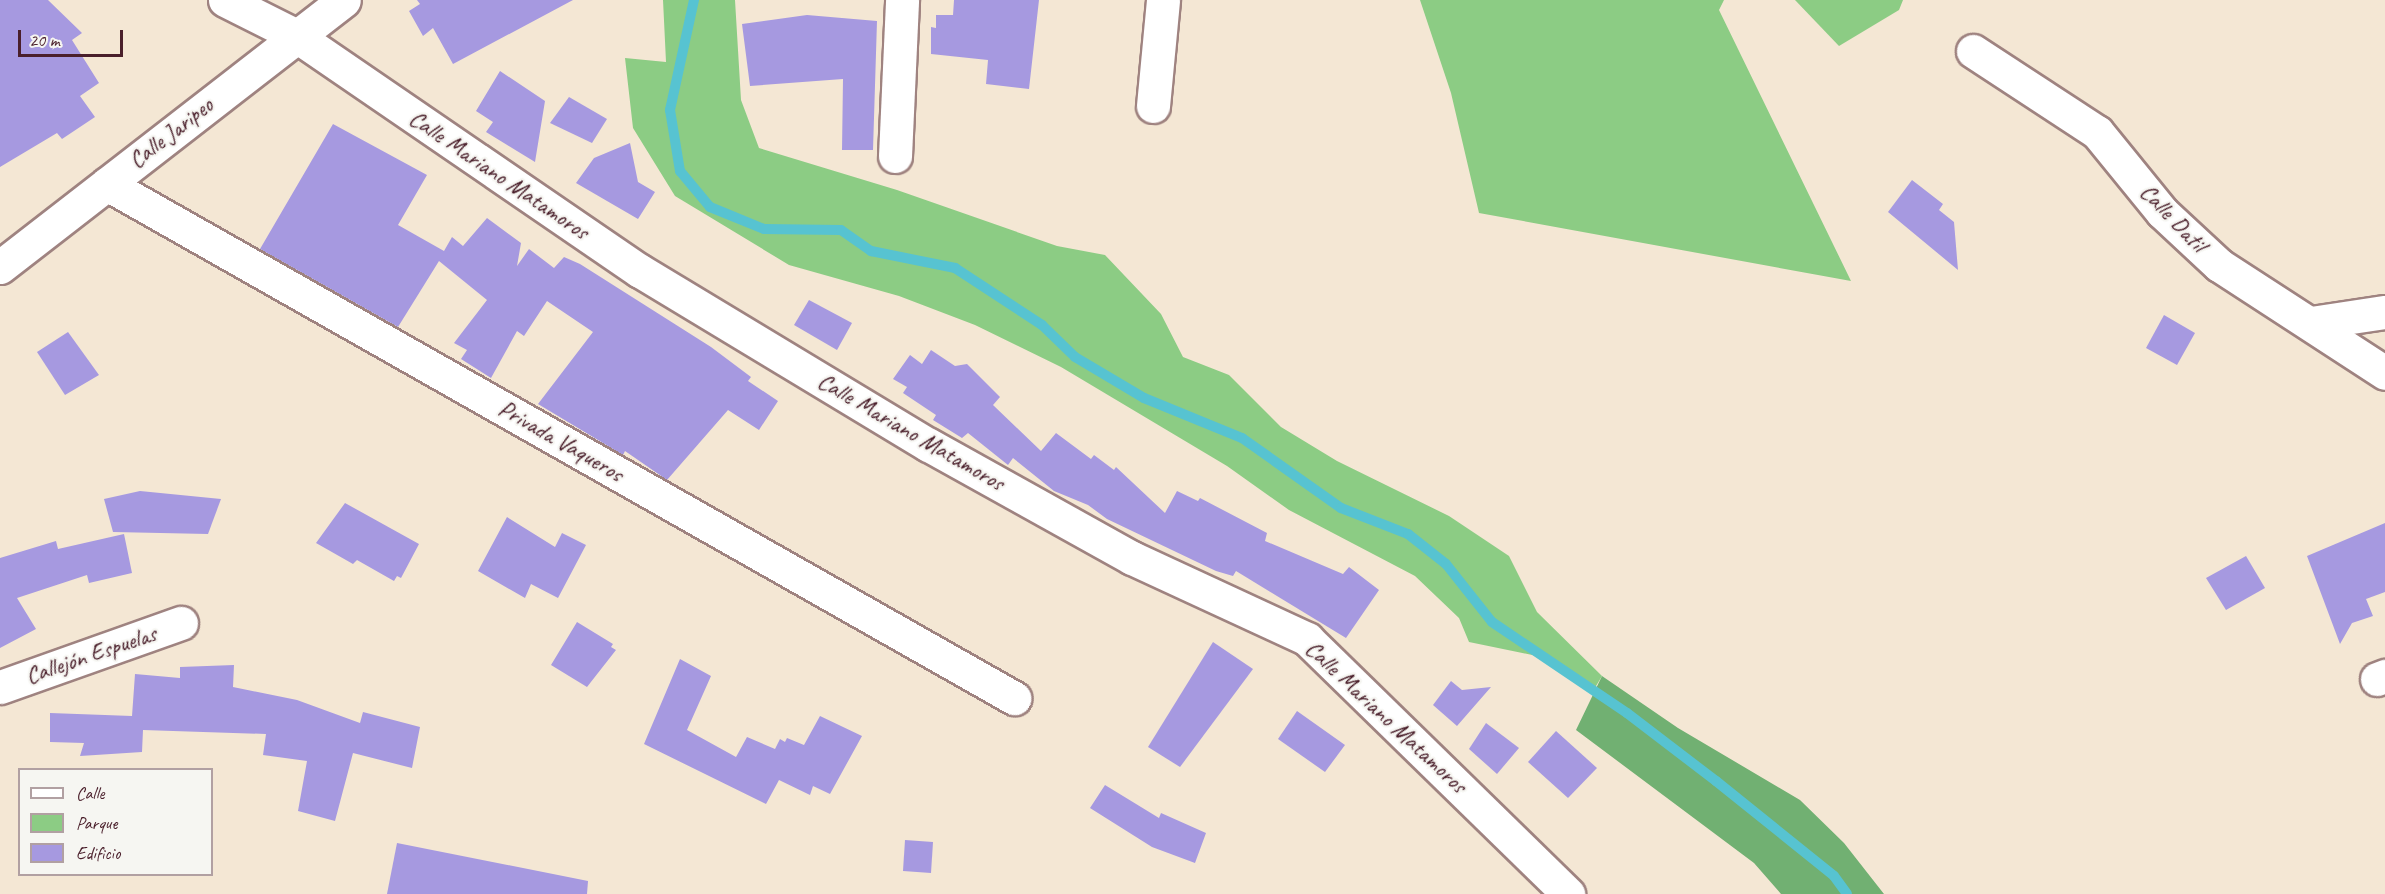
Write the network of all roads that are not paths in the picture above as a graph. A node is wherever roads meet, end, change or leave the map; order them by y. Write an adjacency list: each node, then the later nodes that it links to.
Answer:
1 (225, 0): 5 (street, Calle Mariano Matamoros)
2 (344, 0): 5 (street, Calle Jaripeo)
3 (902, 0): 8 (street)
4 (1163, 0): 7 (street)
5 (295, 35): 9 (street, Calle Jaripeo); 17 (street, Calle Mariano Matamoros)
6 (1973, 51): 12 (street, Calle Datil)
7 (1153, 106)
8 (895, 156)
9 (107, 184): 10 (street, Calle Jaripeo); 16 (street, Privada Vaqueros)
10 (0, 267)
11 (2385, 312): 12 (street)
12 (2311, 323): 13 (street, Calle Datil)
13 (2385, 373)
14 (181, 623): 15 (street, Callejón Espuelas)
15 (0, 687)
16 (1014, 698)
17 (1568, 894)

